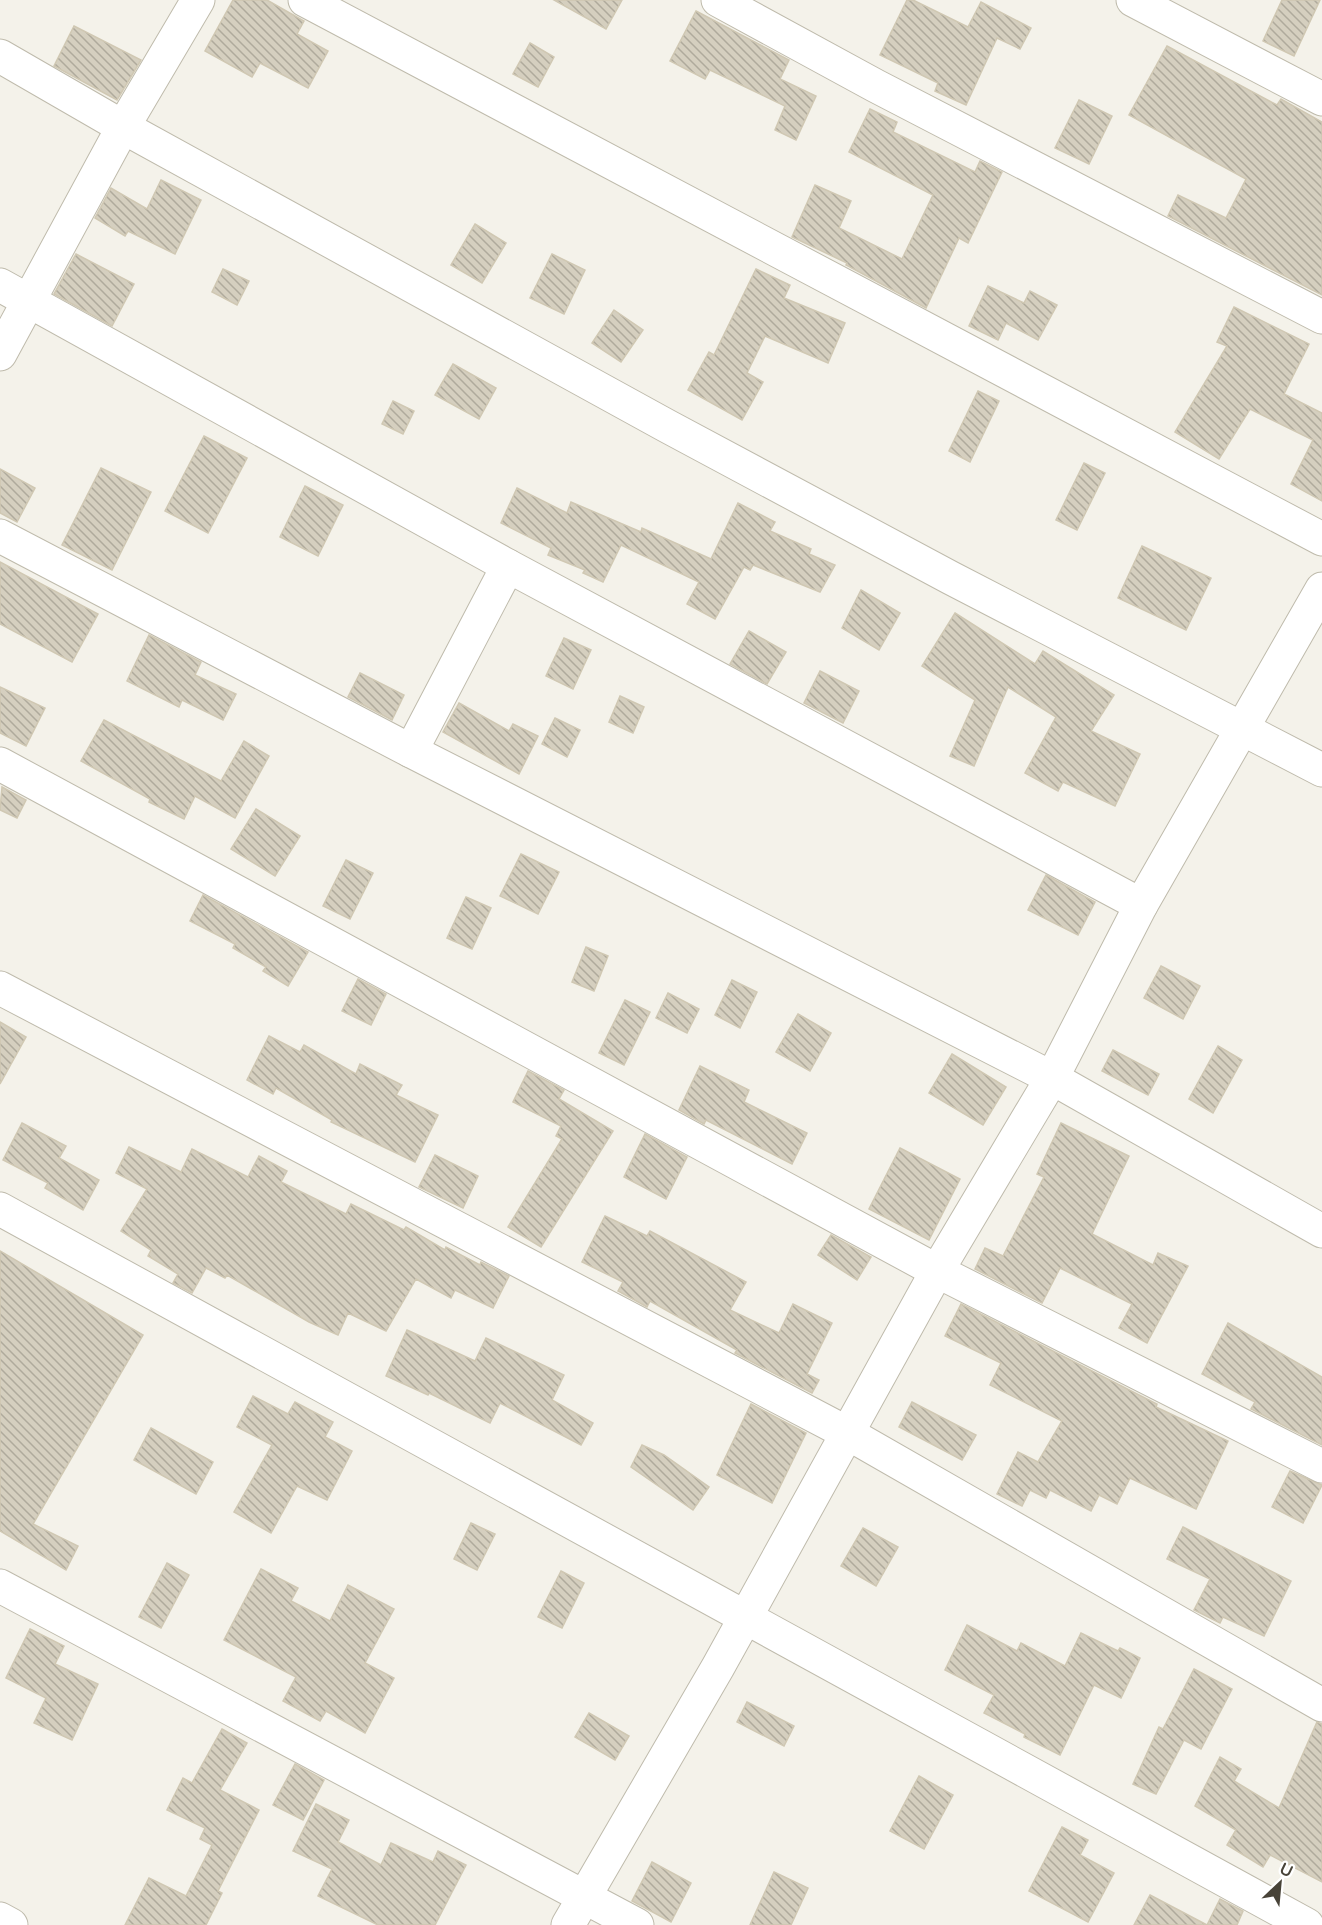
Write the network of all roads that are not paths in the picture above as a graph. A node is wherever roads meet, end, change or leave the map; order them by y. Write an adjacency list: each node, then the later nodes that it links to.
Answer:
1 (198, 0): 7 (street)
2 (305, 0): 13 (street)
3 (718, 0): 10 (street)
4 (1133, 0): 6 (street)
5 (0, 56): 7 (street)
6 (1322, 99)
7 (123, 127): 9 (street); 16 (street)
8 (0, 285): 9 (street)
9 (29, 301): 11 (street); 14 (street)
10 (1322, 317)
11 (0, 354)
12 (0, 536): 17 (street)
13 (1322, 539)
14 (508, 566): 17 (street); 20 (street)
15 (1322, 589): 16 (street)
16 (1243, 727): 19 (street); 20 (street)
17 (411, 751): 22 (street)
18 (0, 765): 25 (street)
19 (1322, 770)
20 (1141, 905): 22 (street)
21 (0, 988): 26 (street)
22 (1052, 1078): 24 (street); 25 (street)
23 (0, 1209): 29 (street)
24 (1322, 1231)
25 (937, 1271): 26 (street); 27 (street)
26 (849, 1434): 29 (street); 30 (street)
27 (1322, 1466)
28 (0, 1586): 31 (street)
29 (744, 1619): 31 (street); 36 (street)
30 (1322, 1705)
31 (585, 1896): 34 (street); 35 (street)
32 (0, 1919): 33 (street)
33 (11, 1925)
34 (568, 1925)
35 (637, 1925)
36 (1307, 1925)

